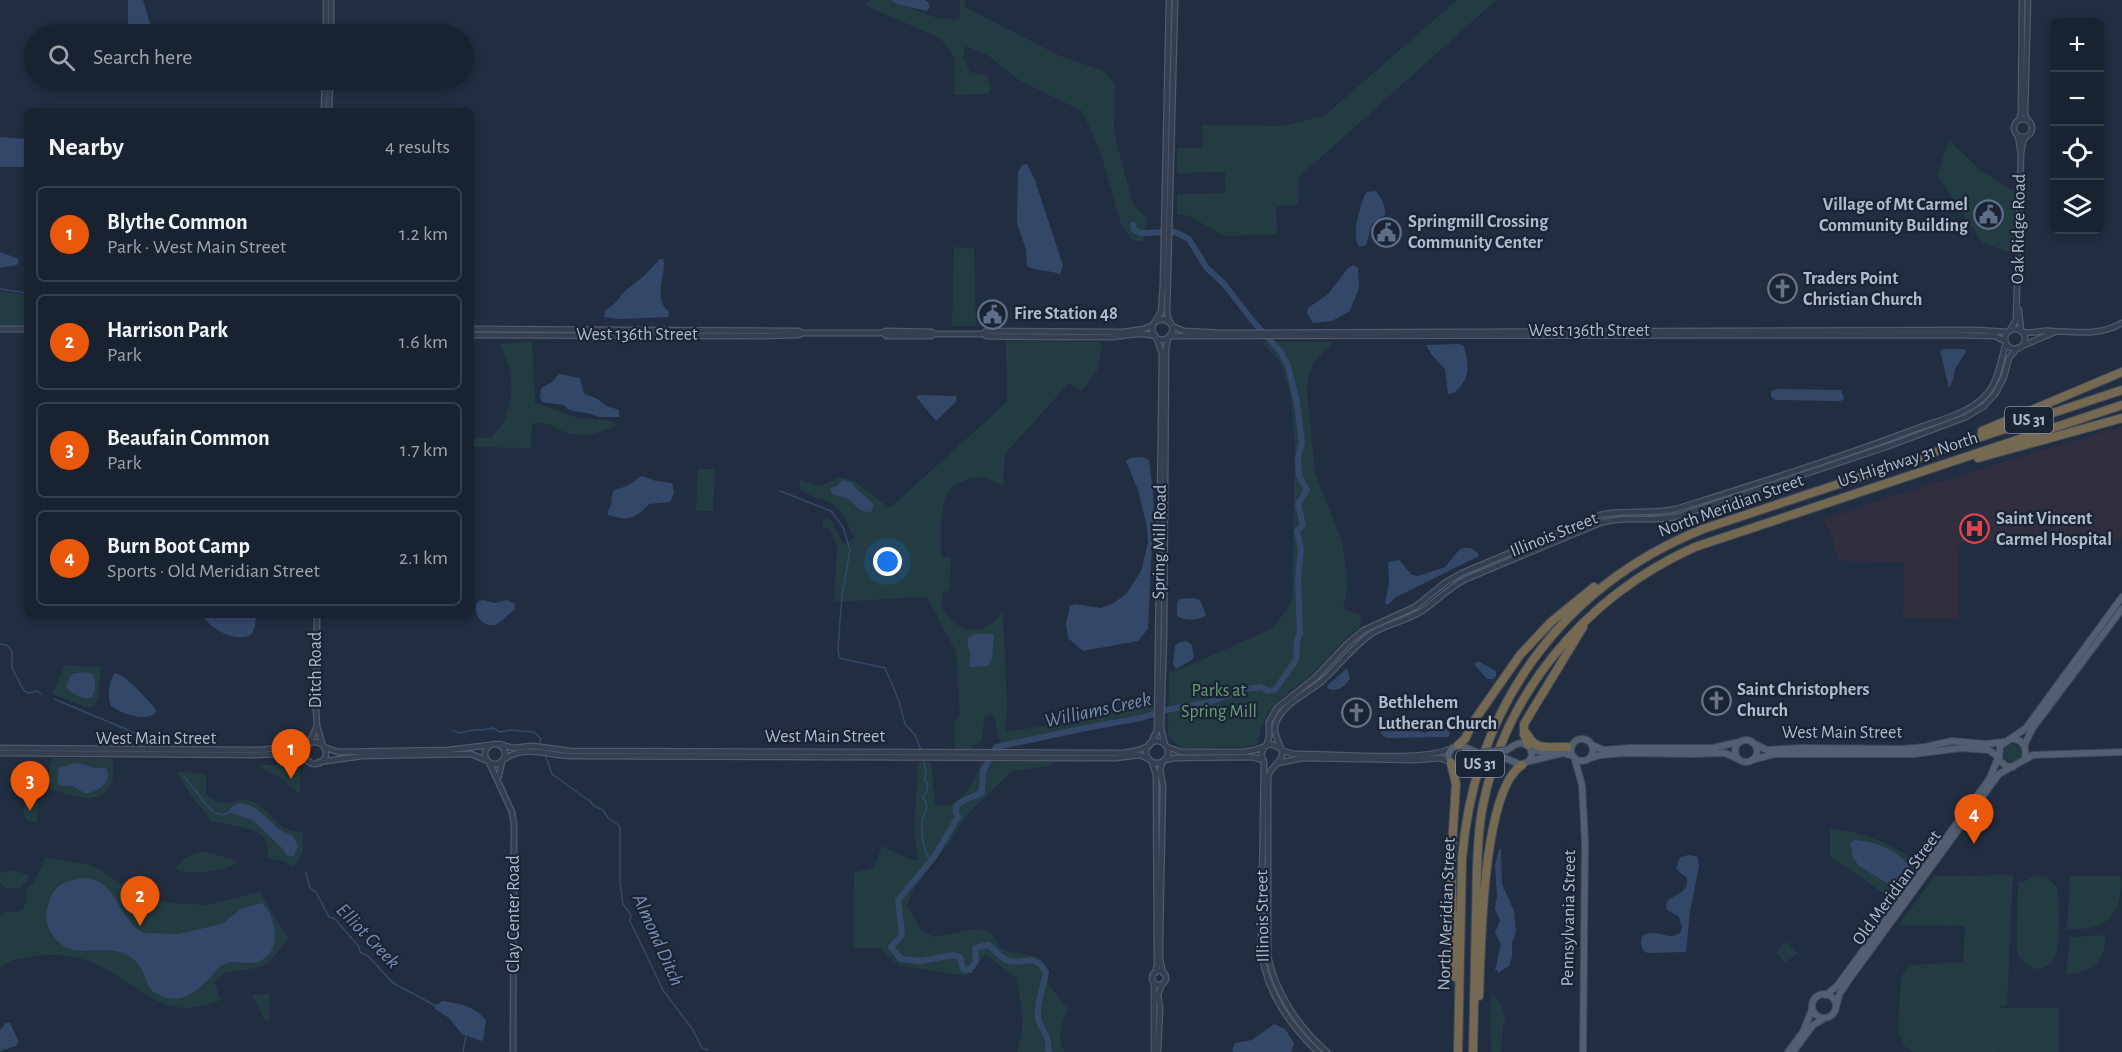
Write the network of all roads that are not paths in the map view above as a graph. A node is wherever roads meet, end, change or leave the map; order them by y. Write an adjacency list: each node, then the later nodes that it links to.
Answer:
1 (326, 0): 7 (street)
2 (331, 0): 8 (street)
3 (1169, 0): 18 (street)
4 (1174, 0): 18 (street)
5 (2022, 0): 13 (street)
6 (2028, 0): 14 (street)
7 (326, 24)
8 (331, 24)
9 (325, 90): 11 (street)
10 (330, 90): 12 (street)
11 (324, 108)
12 (329, 108)
13 (2019, 120): 14 (street); 15 (street)
14 (2027, 120): 16 (street)
15 (2017, 135): 16 (street); 17 (street, Oak Ridge Road)
16 (2026, 137): 17 (street, Oak Ridge Road)
17 (2021, 154): 20 (street, Oak Ridge Road)
18 (1167, 228): 19 (street)
19 (1167, 235): 21 (street); 22 (street)
20 (2017, 304): 27 (street, Oak Ridge Road); 28 (street, Oak Ridge Road)
21 (1155, 323): 22 (street); 32 (street, West 136th Street); 33 (street)
22 (1171, 324): 27 (street, West 136th Street); 34 (street)
23 (2122, 324): 29 (street)
24 (0, 329): 25 (street)
25 (24, 329)
26 (474, 329): 30 (street, West 136th Street)
27 (2009, 331): 28 (street); 35 (street)
28 (2022, 332): 29 (street); 36 (street)
29 (2057, 332): 36 (street)
30 (803, 333): 31 (street, West 136th Street); 32 (street, West 136th Street)
31 (474, 334)
32 (984, 334): 33 (street, West 136th Street)
33 (1156, 337): 34 (street); 50 (street, Spring Mill Road)
34 (1170, 337): 35 (street, West 136th Street); 50 (street, Spring Mill Road)
35 (2005, 342): 36 (street); 43 (street, Illinois Street)
36 (2018, 348): 44 (street, Illinois Street)
37 (2122, 372): 41 (highway)
38 (2122, 390): 41 (highway, North Meridian Street / US 31)
39 (2122, 405): 42 (highway, US Highway 31 North / US 31)
40 (2122, 418): 42 (highway)
41 (1937, 451): 45 (highway, North Meridian Street / US 31)
42 (1942, 465): 48 (highway, US Highway 31 North / US 31)
43 (1520, 548): 44 (street); 68 (street, Illinois Street)
44 (1523, 555): 72 (street, Illinois Street)
45 (1634, 564): 65 (highway); 109 (highway, North Meridian Street / US 31)
46 (2122, 597): 55 (main road)
47 (2122, 609): 54 (main road)
48 (1590, 615): 52 (highway); 110 (highway, US Highway 31 North / US 31)
49 (317, 618): 53 (street, Ditch Road)
50 (1160, 704): 51 (street, Spring Mill Road)
51 (1159, 718): 62 (street, Spring Mill Road); 64 (street, Spring Mill Road)
52 (1526, 720): 66 (highway); 69 (highway)
53 (317, 726): 59 (street, Ditch Road); 67 (street, Ditch Road)
54 (2027, 737): 70 (main road); 74 (main road)
55 (2010, 739): 57 (main road); 70 (main road)
56 (1739, 742): 58 (main road); 63 (main road); 84 (main road)
57 (2003, 742): 58 (main road, West Main Street); 82 (main road)
58 (1753, 743): 86 (main road)
59 (308, 744): 67 (street); 71 (street, West Main Street); 88 (street)
60 (500, 744): 61 (street); 78 (street, West Main Street); 90 (street)
61 (490, 745): 67 (street); 89 (street)
62 (1149, 745): 64 (street); 79 (street, West Main Street); 85 (street)
63 (1592, 745): 66 (main road); 83 (main road)
64 (1166, 746): 68 (street); 91 (street)
65 (1455, 746): 72 (street); 80 (main road); 94 (main road)
66 (1570, 746): 69 (main road); 81 (main road)
67 (323, 747): 93 (street)
68 (1265, 747): 72 (street); 92 (street)
69 (1530, 747): 80 (main road, bridge); 95 (main road)
70 (2025, 747): 74 (main road); 87 (main road)
71 (0, 748)
72 (1280, 749): 96 (street)
73 (1991, 751): 82 (main road); 86 (main road, West Main Street); 98 (main road)
74 (2033, 751): 77 (main road)
75 (2122, 752): 77 (main road)
76 (0, 753): 88 (street, West Main Street)
77 (2042, 753): 87 (main road)
78 (917, 755): 79 (street, West Main Street); 90 (street, West Main Street)
79 (1002, 755): 85 (street, West Main Street)
80 (1476, 756): 94 (main road); 95 (main road, bridge)
81 (1574, 757): 83 (main road); 95 (main road); 100 (main road, Pennsylvania Street)
82 (1998, 757): 97 (main road); 98 (main road, Old Meridian Street)
83 (1589, 758): 84 (main road); 100 (main road, Pennsylvania Street)
84 (1738, 759): 86 (main road)
85 (1150, 760): 91 (street); 101 (street)
86 (1752, 760)
87 (2024, 760): 97 (main road)
88 (309, 761): 93 (street)
89 (488, 761): 90 (street); 93 (street); 99 (street, Clay Center Road)
90 (503, 761): 99 (street)
91 (1164, 761): 92 (street); 102 (street)
92 (1263, 761): 96 (street); 113 (street, Illinois Street)
93 (319, 762)
94 (1451, 762): 96 (street); 109 (highway)
95 (1526, 763): 110 (highway)
96 (1276, 764): 114 (street, Illinois Street)
97 (2014, 767): 106 (main road, Old Meridian Street)
98 (1996, 768): 105 (main road, Old Meridian Street)
99 (498, 779): 111 (street, Clay Center Road)
100 (1582, 785): 117 (main road, Pennsylvania Street)
101 (1155, 973): 102 (street); 103 (street)
102 (1163, 973): 104 (street)
103 (1154, 983): 104 (street); 112 (street)
104 (1162, 984): 112 (street)
105 (1826, 994): 106 (main road); 107 (main road)
106 (1836, 1007): 108 (main road)
107 (1812, 1008): 108 (main road); 118 (main road)
108 (1825, 1018): 119 (main road)
109 (1459, 1020): 115 (highway, North Meridian Street / US 31)
110 (1474, 1024): 116 (highway, US 31)
111 (513, 1052)
112 (1156, 1052)
113 (1318, 1052)
114 (1327, 1052)
115 (1458, 1052)
116 (1473, 1052)
117 (1583, 1052)
118 (1788, 1052)
119 (1793, 1052)

